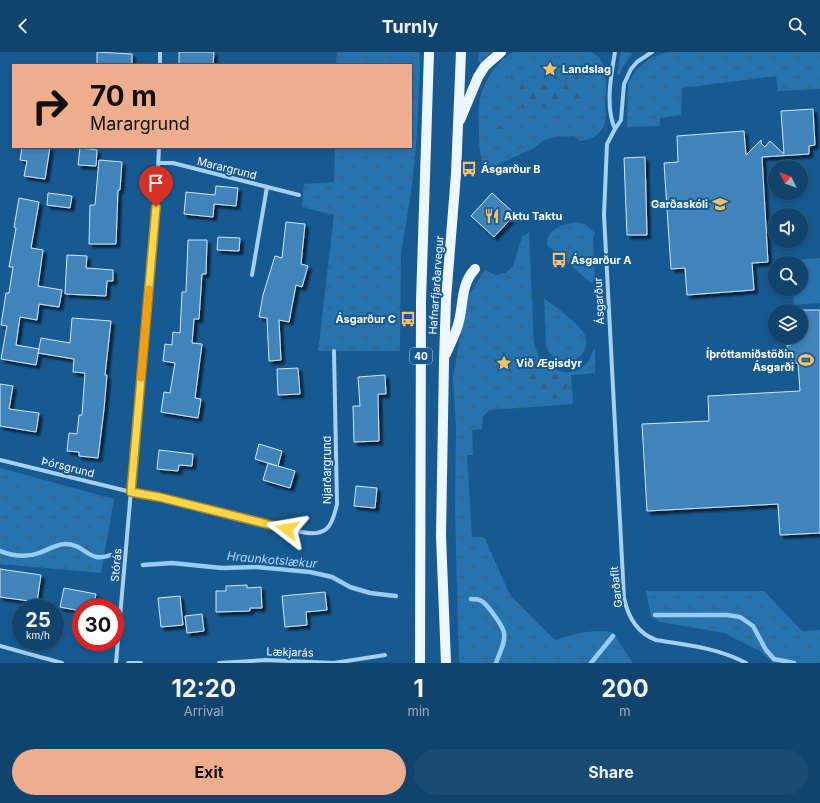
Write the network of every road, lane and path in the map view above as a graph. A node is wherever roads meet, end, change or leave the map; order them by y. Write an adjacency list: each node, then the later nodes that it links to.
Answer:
1 (160, 52): 7 (street)
2 (429, 52): 28 (main road, Hafnarfjarðarvegur / 40)
3 (460, 52): 8 (main road, Hafnarfjarðarvegur / 40)
4 (500, 52): 8 (main road)
5 (615, 52): 9 (street, Ásgarður)
6 (652, 52): 9 (street, Ásgarður)
7 (160, 64)
8 (458, 126): 17 (main road, Hafnarfjarðarvegur / 40)
9 (614, 129): 19 (street, Ásgarður)
10 (159, 148): 11 (street)
11 (158, 163): 12 (street, Marargrund); 20 (street)
12 (267, 187): 13 (street, Marargrund); 15 (street, Marargrund)
13 (299, 195)
14 (475, 269): 17 (main road)
15 (252, 275)
16 (334, 351): 20 (street, Njarðargrund)
17 (444, 361): 29 (main road, Hafnarfjarðarvegur / 40)
18 (0, 460): 20 (street, Þórsgrund)
19 (618, 474): 30 (street, Garðafit)
20 (131, 492): 24 (street, Stórás)
21 (0, 646): 23 (street)
22 (384, 655): 27 (street, Lækjarás)
23 (62, 663)
24 (116, 663)
25 (128, 663): 26 (street)
26 (141, 663)
27 (219, 663)
28 (420, 663)
29 (446, 663)
30 (746, 663)

